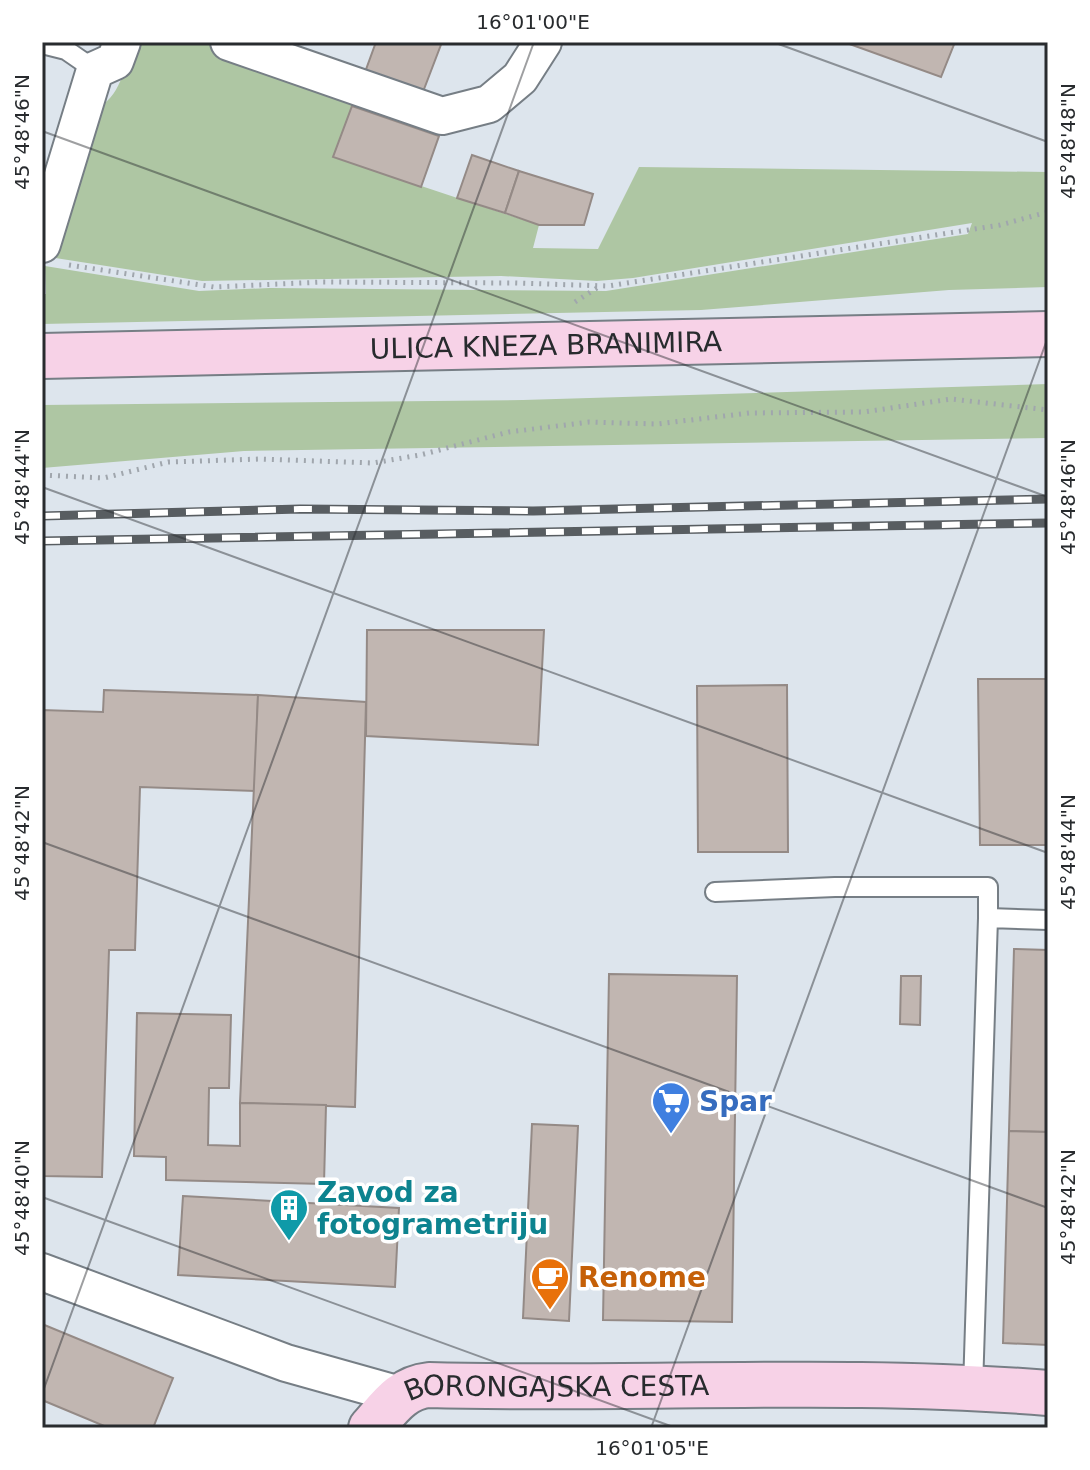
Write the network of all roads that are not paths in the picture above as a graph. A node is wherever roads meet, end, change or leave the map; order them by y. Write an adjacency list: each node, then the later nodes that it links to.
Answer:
1 (122, 42): 5 (street)
2 (229, 42): 3 (street)
3 (543, 42)
4 (42, 44): 5 (lane)
5 (95, 70): 6 (street)
6 (52, 254)
7 (1048, 334): 8 (main road, ULICA KNEZA BRANIMIRA)
8 (42, 356)
9 (715, 892): 10 (lane)
10 (988, 918): 11 (lane); 13 (lane)
11 (1048, 920)
12 (42, 1272): 15 (street, BORONGAJSKA CESTA)
13 (973, 1388): 14 (main road, BORONGAJSKA CESTA); 15 (main road, BORONGAJSKA CESTA)
14 (1048, 1393)
15 (400, 1395): 16 (main road)
16 (371, 1428)

